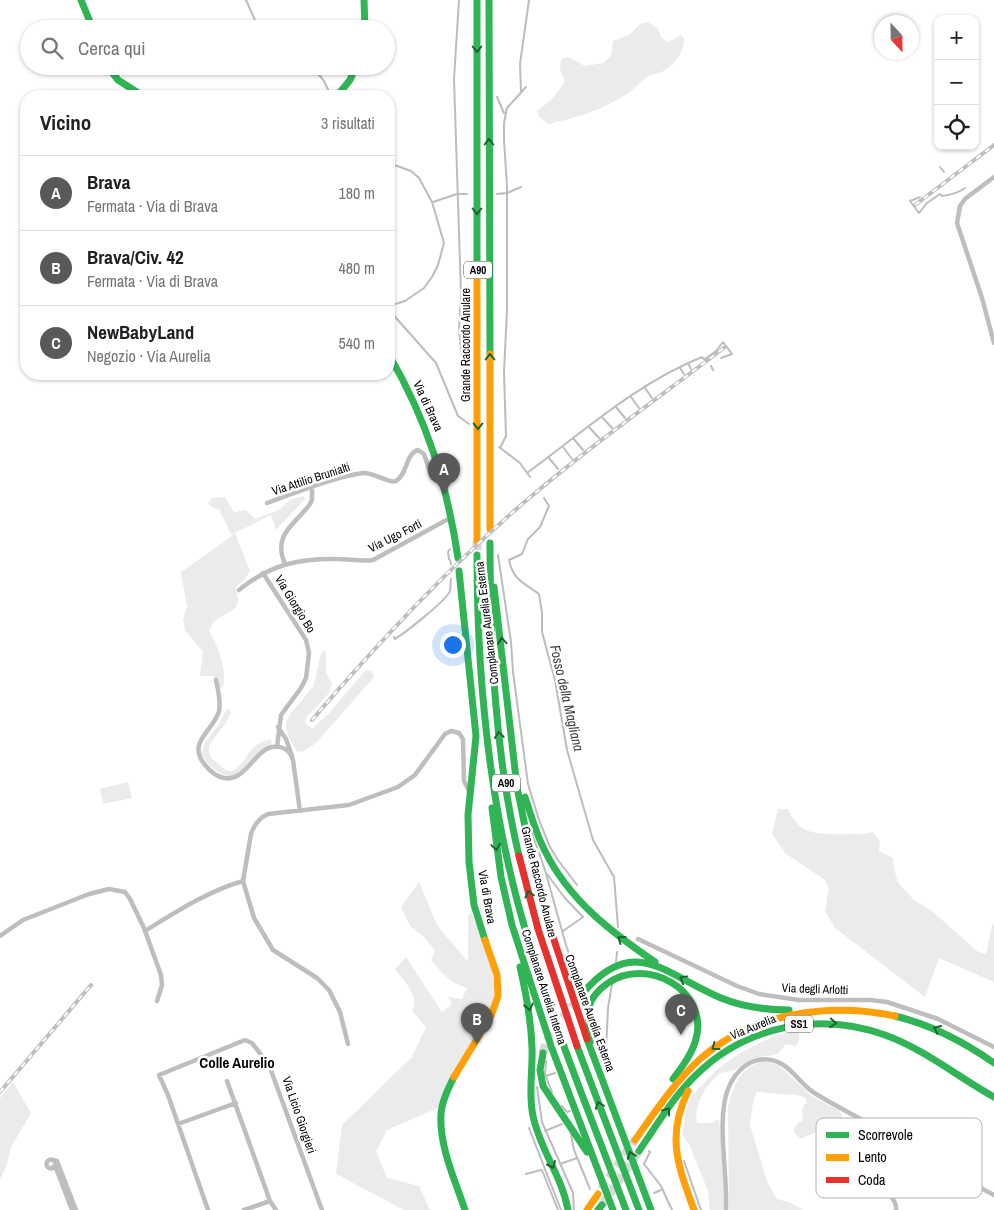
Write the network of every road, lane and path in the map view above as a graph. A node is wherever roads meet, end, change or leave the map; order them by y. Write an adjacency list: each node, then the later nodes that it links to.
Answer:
1 (80, 0): 5 (main road)
2 (364, 0): 6 (main road)
3 (477, 0): 19 (main road, Grande Raccordo Anulare / A90, one-way to 19)
4 (489, 0): 18 (main road, Grande Raccordo Anulare / A90, one-way to 4)
5 (89, 20)
6 (365, 20)
7 (114, 75): 9 (main road)
8 (352, 75): 10 (main road)
9 (134, 90)
10 (341, 90)
11 (994, 177): 12 (street)
12 (994, 343)
13 (395, 366): 14 (main road, Via di Brava)
14 (442, 477): 15 (street, Via Attilio Brunialti); 17 (main road, Via di Brava)
15 (312, 487): 16 (street, Via Attilio Brunialti); 24 (street)
16 (267, 503)
17 (452, 517): 23 (main road, Via di Brava); 24 (street, Via Ugo Forti)
18 (490, 529)
19 (476, 541)
20 (490, 543): 21 (main road, Grande Raccordo Anulare / A90)
21 (490, 552): 31 (main road, Complanare Aurelia Esterna, one-way to 21); 82 (main road, Grande Raccordo Anulare / A90, one-way to 21)
22 (477, 554): 33 (main road, Grande Raccordo Anulare / A90)
23 (458, 558)
24 (285, 564): 26 (street, Via Ugo Forti)
25 (459, 570): 34 (main road, Via di Brava)
26 (263, 573): 27 (street, Via Ugo Forti); 29 (street, Via Giorgio Bo)
27 (240, 590)
28 (216, 680): 30 (street)
29 (278, 727): 30 (street, Via Giorgio Bo); 32 (street)
30 (277, 747): 32 (street)
31 (512, 753): 41 (main road, one-way to 31); 54 (main road, Complanare Aurelia Esterna)
32 (292, 760): 35 (street)
33 (490, 763): 37 (main road, Complanare Aurelia Interna, one-way to 37); 81 (main road, Grande Raccordo Anulare / A90)
34 (470, 793): 35 (street); 78 (main road, Via di Brava)
35 (300, 811): 36 (street)
36 (243, 881): 38 (street); 46 (street)
37 (512, 925): 63 (main road, Complanare Aurelia Interna); 79 (main road, one-way to 79)
38 (145, 931): 39 (street); 43 (street)
39 (0, 936)
40 (638, 939): 47 (street, Via degli Arlotti)
41 (661, 967): 42 (main road); 44 (main road, one-way to 41)
42 (582, 994)
43 (157, 1001)
44 (834, 1010): 48 (main road, Via Aurelia / SS1, one-way to 44); 60 (main road, Via Aurelia / SS1, one-way to 60)
45 (761, 1033): 53 (main road, Via Aurelia / SS1, one-way to 53); 62 (main road, Via Aurelia / SS1, one-way to 45); 85 (main road)
46 (348, 1044)
47 (994, 1047)
48 (980, 1053): 50 (main road); 51 (main road, Via Aurelia / SS1)
49 (543, 1054): 63 (main road)
50 (994, 1058)
51 (994, 1063)
52 (227, 1080): 56 (street)
53 (966, 1081): 55 (main road, Via Aurelia / SS1); 57 (main road)
54 (607, 1093): 60 (main road); 64 (main road, Complanare Aurelia Esterna, one-way to 54)
55 (994, 1097)
56 (236, 1103): 59 (street); 70 (street)
57 (994, 1104)
58 (860, 1118): 86 (street)
59 (178, 1124): 74 (street); 77 (street, Via Licio Giorgieri)
60 (647, 1124): 61 (main road, Via Aurelia / SS1)
61 (635, 1140)
62 (640, 1151)
63 (597, 1166): 71 (main road, Complanare Aurelia Interna)
64 (639, 1176): 83 (main road, Complanare Aurelia Esterna); 84 (main road)
65 (66, 1189): 65 (street); 72 (street); 73 (street)
66 (982, 1189): 68 (street)
67 (598, 1194): 80 (main road)
68 (994, 1195)
69 (893, 1198): 87 (street)
70 (270, 1201): 75 (street); 76 (street)
71 (613, 1209)
72 (72, 1210)
73 (76, 1210)
74 (208, 1210)
75 (244, 1210)
76 (276, 1210)
77 (322, 1210)
78 (465, 1210)
79 (568, 1210)
80 (587, 1210)
81 (626, 1210)
82 (639, 1210)
83 (651, 1210)
84 (658, 1210)
85 (694, 1210)
86 (726, 1210)
87 (896, 1210)

